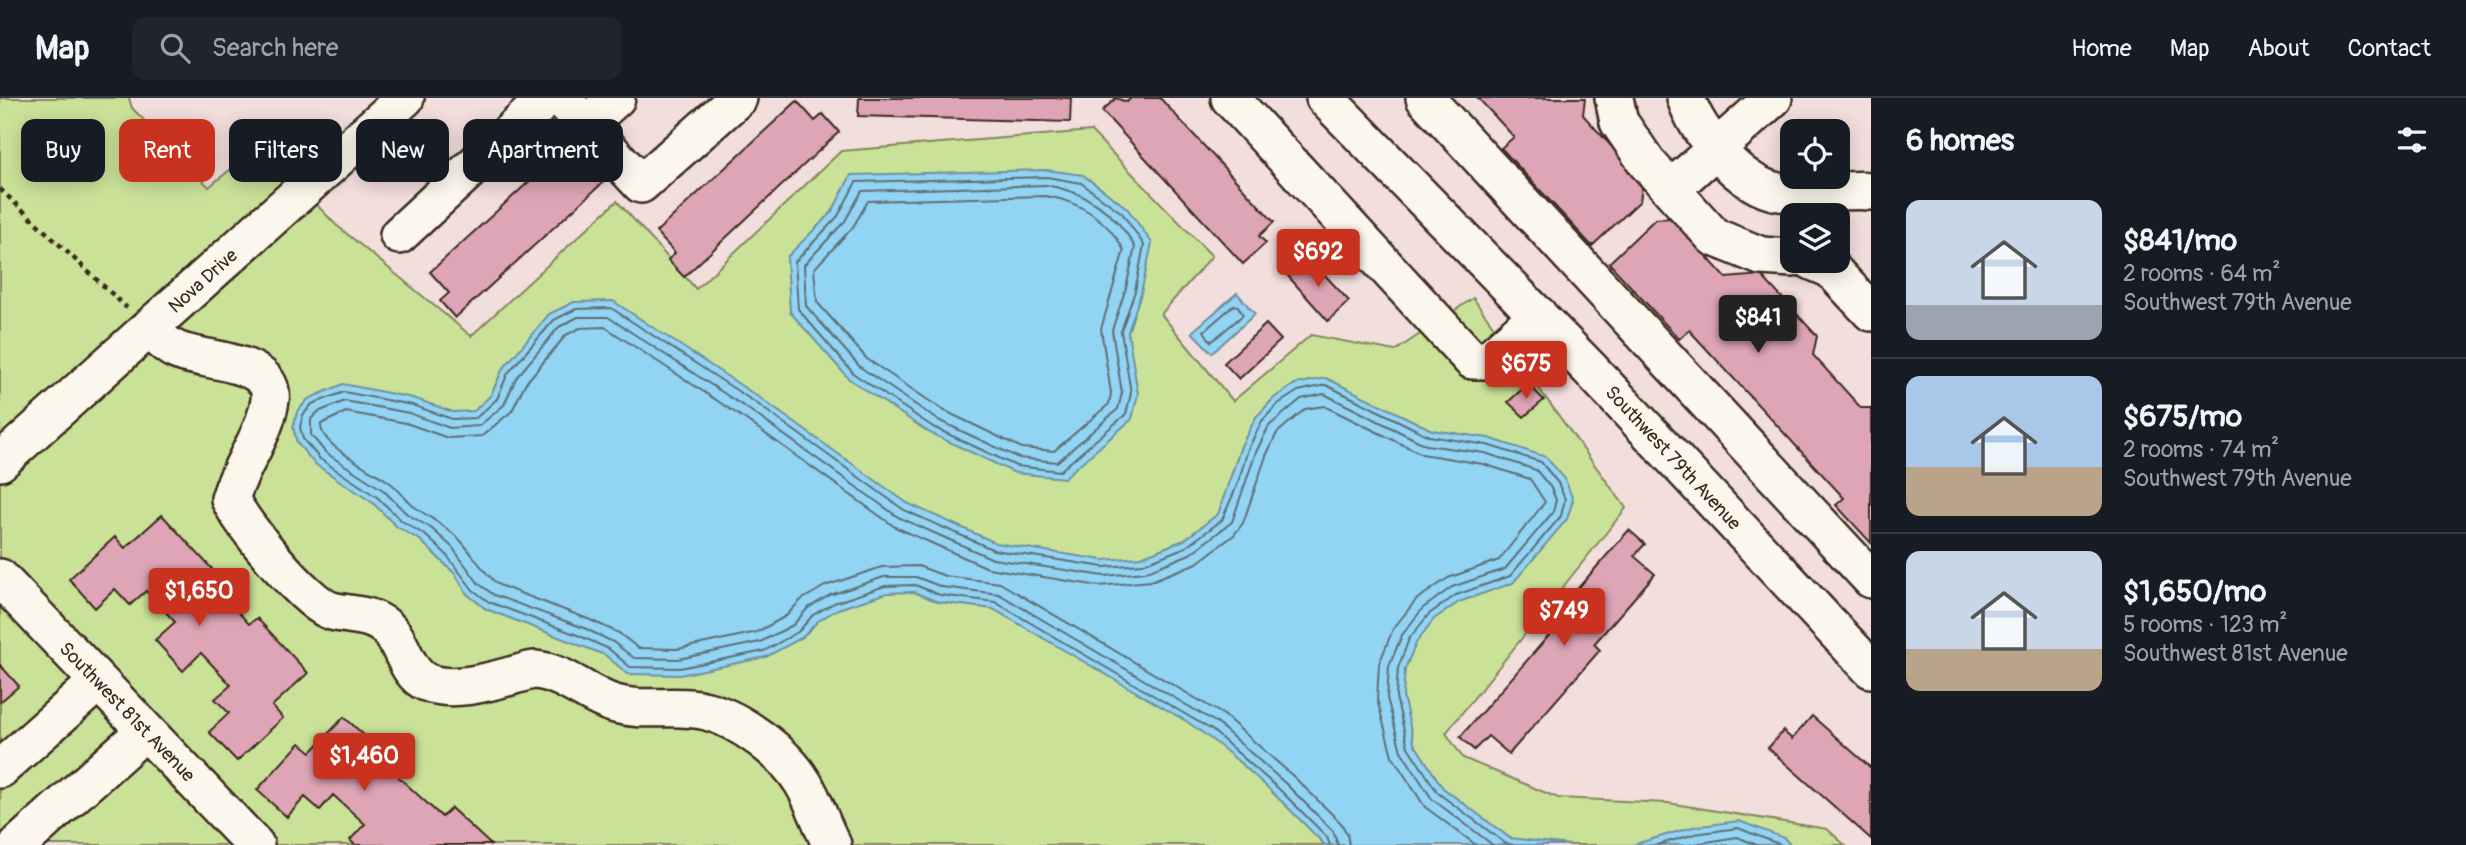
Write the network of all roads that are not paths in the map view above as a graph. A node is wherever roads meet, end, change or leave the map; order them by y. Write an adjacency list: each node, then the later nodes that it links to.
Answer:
1 (547, 98): 18 (street)
2 (561, 98): 12 (street)
3 (616, 98): 13 (street)
4 (738, 98): 15 (street)
5 (1230, 98): 22 (street)
6 (1325, 98): 22 (street, Southwest 79th Avenue)
7 (1425, 98): 26 (street)
8 (1614, 98): 16 (street)
9 (1686, 98): 14 (street)
10 (1773, 98): 14 (street)
11 (386, 104): 23 (street, Nova Drive)
12 (580, 119)
13 (593, 119)
14 (1716, 149): 16 (street); 17 (street)
15 (623, 165)
16 (1671, 189): 19 (street)
17 (1871, 191)
18 (399, 235)
19 (1780, 257)
20 (1834, 273): 21 (street)
21 (1871, 312)
22 (1538, 315): 27 (street, Southwest 79th Avenue)
23 (141, 321): 24 (street, Nova Drive); 33 (street)
24 (0, 462)
25 (0, 578): 28 (street, Southwest 81st Avenue)
26 (1871, 579)
27 (1871, 669)
28 (98, 682): 29 (street, Southwest 81st Avenue); 30 (street)
29 (144, 732): 31 (street); 32 (street, Southwest 81st Avenue)
30 (0, 769)
31 (19, 845)
32 (255, 845)
33 (832, 845)

